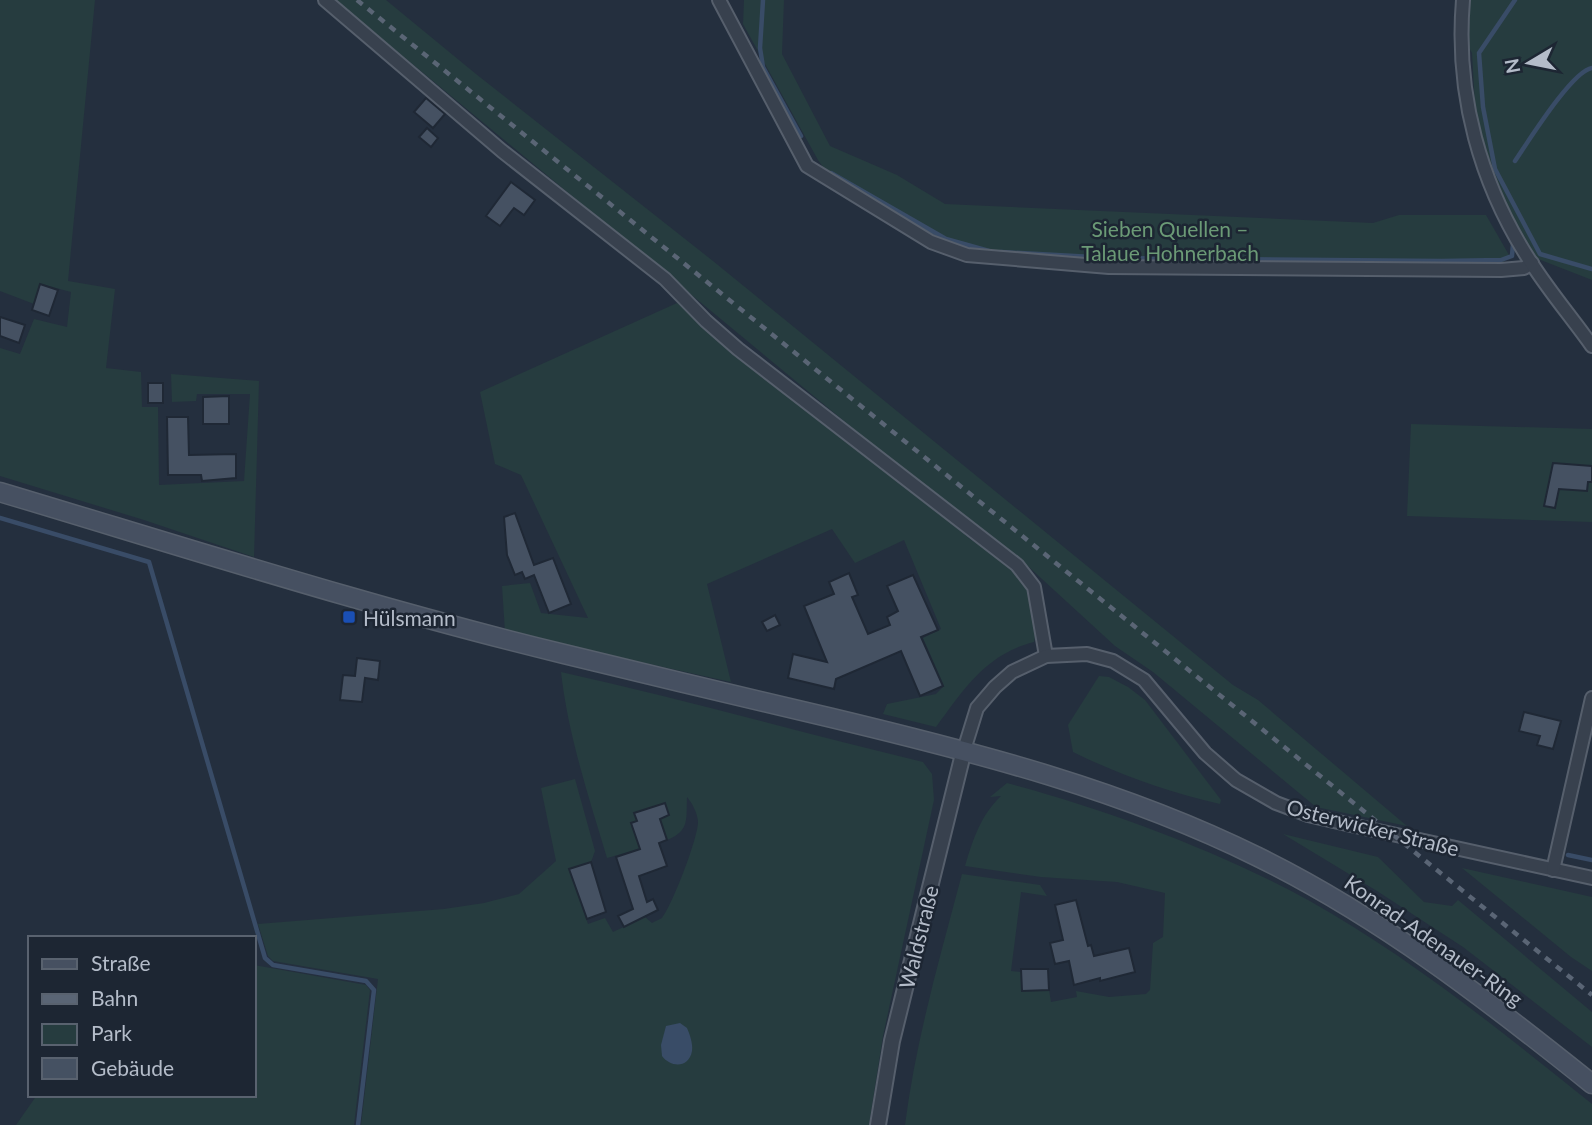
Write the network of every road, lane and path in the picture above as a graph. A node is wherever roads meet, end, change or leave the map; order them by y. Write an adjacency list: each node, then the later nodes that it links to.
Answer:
1 (325, 0): 7 (street)
2 (719, 0): 4 (street)
3 (1463, 0): 4 (street)
4 (1532, 263): 5 (street)
5 (1592, 346)
6 (0, 492): 9 (main road, Konrad-Adenauer-Ring)
7 (1046, 656): 9 (street, Osterwicker Straße); 10 (street, Osterwicker Straße)
8 (1592, 698): 10 (street)
9 (964, 750): 12 (main road, Konrad-Adenauer-Ring); 13 (street, Waldstraße)
10 (1553, 870): 11 (street, Osterwicker Straße)
11 (1592, 878)
12 (1592, 1084)
13 (877, 1125)

